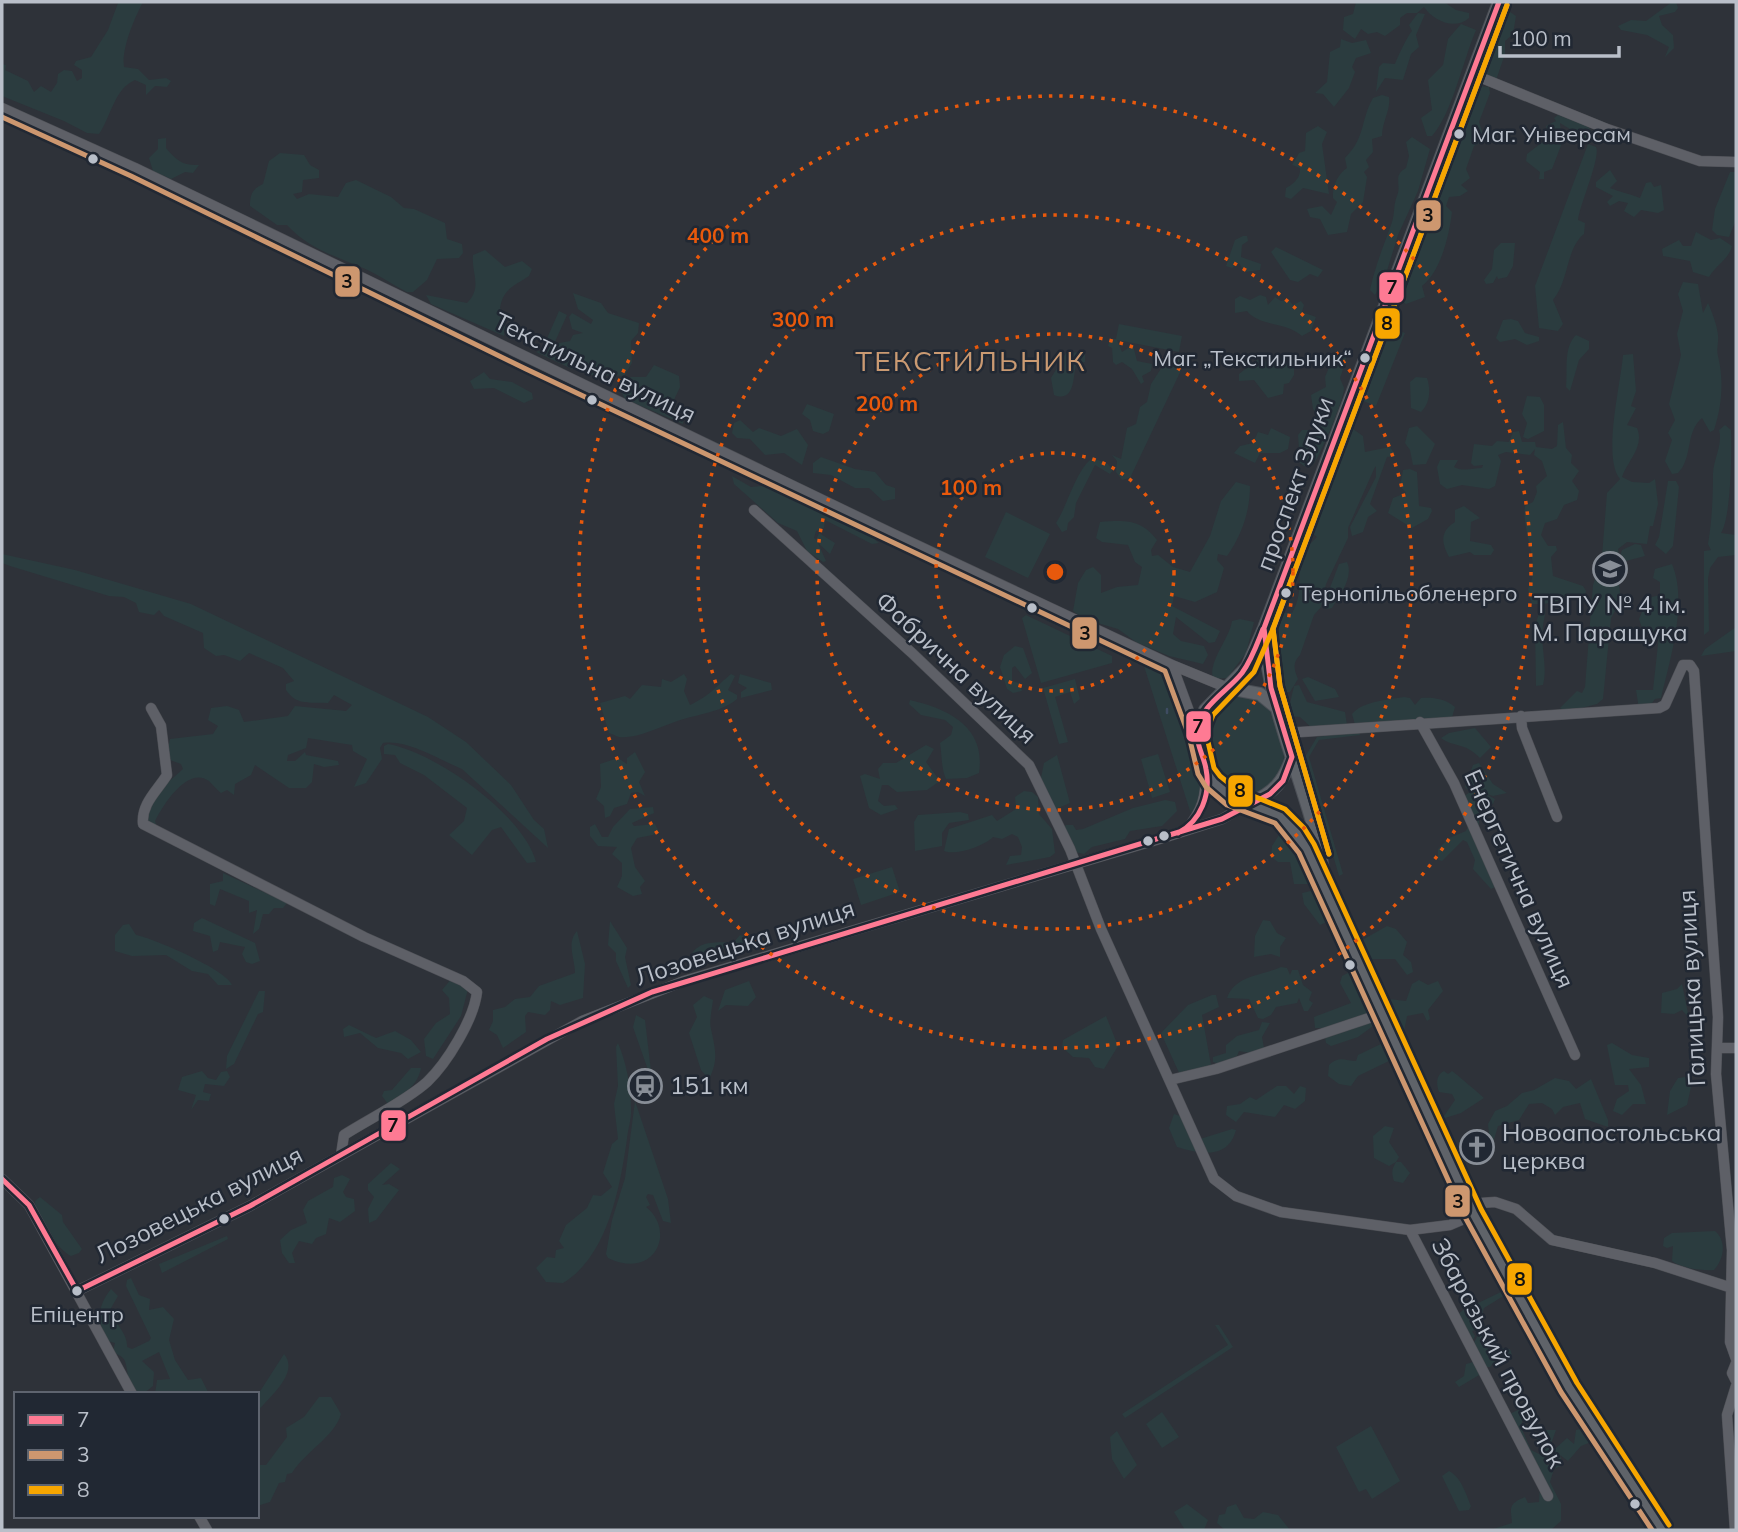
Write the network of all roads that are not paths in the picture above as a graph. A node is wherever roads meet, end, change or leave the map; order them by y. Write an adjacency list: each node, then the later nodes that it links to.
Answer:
1 (1499, 2): 2 (main road, проспект Злуки)
2 (1472, 74): 4 (street); 6 (main road, проспект Злуки)
3 (2, 108): 7 (street, Текстильна вулиця)
4 (1736, 162)
5 (754, 510): 20 (street, Фабрична вулиця)
6 (1264, 628): 8 (main road, проспект Злуки); 10 (main road, проспект Злуки)
7 (1172, 665): 8 (street, Текстильна вулиця); 13 (street)
8 (1228, 688): 10 (main road); 13 (main road)
9 (151, 708): 27 (street, Лозовецька вулиця)
10 (1279, 711): 14 (main road)
11 (1521, 716): 12 (street); 18 (street); 23 (street, Галицька вулиця)
12 (1420, 722): 14 (street); 25 (street, Енергетична вулиця)
13 (1197, 733): 16 (main road)
14 (1286, 733): 15 (main road)
15 (1292, 757): 17 (main road); 21 (main road)
16 (1206, 771): 17 (main road); 19 (street)
17 (1251, 803): 19 (street, Лозовецька вулиця); 21 (main road)
18 (1557, 817)
19 (1186, 830): 20 (street, Лозовецька вулиця)
20 (1076, 864): 26 (street, Фабрична вулиця); 27 (street, Лозовецька вулиця)
21 (1326, 885): 22 (main road)
22 (1381, 1014): 26 (street); 29 (main road)
23 (1719, 1048): 24 (street); 31 (street, Галицька вулиця)
24 (1736, 1048)
25 (1575, 1055)
26 (1170, 1080): 30 (street)
27 (341, 1156): 32 (street, Лозовецька вулиця)
28 (2, 1179): 32 (street)
29 (1473, 1213): 30 (street); 31 (street); 37 (main road)
30 (1410, 1230): 36 (street, Збаразький провулок)
31 (1732, 1288): 33 (street, Галицька вулиця)
32 (77, 1291): 35 (street)
33 (1736, 1361): 34 (street, Галицька вулиця)
34 (1736, 1384): 38 (street, Галицька вулиця)
35 (131, 1392)
36 (1548, 1496)
37 (1662, 1530)
38 (1735, 1530)

